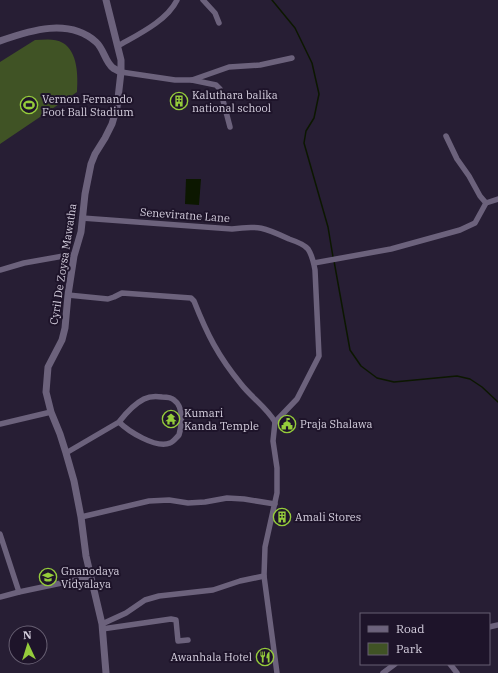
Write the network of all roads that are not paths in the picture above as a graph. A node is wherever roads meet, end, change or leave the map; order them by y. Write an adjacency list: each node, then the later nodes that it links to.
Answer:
1 (106, 0): 6 (street, Cyril De Zoysa Mawatha)
2 (177, 0): 6 (street)
3 (203, 0): 4 (street)
4 (220, 23)
5 (0, 40): 8 (street)
6 (118, 46): 8 (street, Cyril De Zoysa Mawatha)
7 (292, 58): 9 (street)
8 (121, 72): 9 (street); 14 (street, Cyril De Zoysa Mawatha)
9 (192, 80): 10 (street)
10 (230, 126)
11 (446, 136): 13 (street)
12 (498, 199): 13 (street)
13 (486, 203): 16 (street)
14 (82, 218): 15 (street, Cyril De Zoysa Mawatha); 16 (street, Seneviratne Lane)
15 (74, 256): 17 (street); 18 (street, Cyril De Zoysa Mawatha)
16 (314, 264): 21 (street, Seneviratne Lane)
17 (0, 270)
18 (68, 295): 19 (street, Cyril De Zoysa Mawatha); 21 (street)
19 (51, 412): 22 (street); 23 (street, Cyril De Zoysa Mawatha)
20 (119, 422): 20 (street); 23 (street)
21 (275, 422): 24 (street)
22 (0, 424)
23 (66, 453): 25 (street, Cyril De Zoysa Mawatha)
24 (275, 504): 25 (street); 27 (street)
25 (81, 517): 28 (street, Cyril De Zoysa Mawatha)
26 (0, 534): 29 (street)
27 (264, 576): 31 (street); 35 (street)
28 (90, 577): 29 (street); 31 (street, Cyril De Zoysa Mawatha)
29 (19, 592): 30 (street)
30 (0, 597)
31 (102, 627): 32 (street); 34 (street, Cyril De Zoysa Mawatha)
32 (188, 640)
33 (394, 665): 36 (street)
34 (106, 673)
35 (277, 673)
36 (383, 673)

